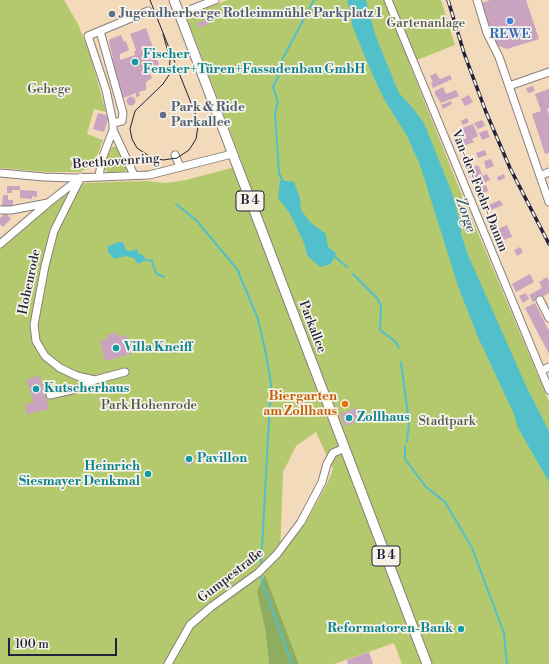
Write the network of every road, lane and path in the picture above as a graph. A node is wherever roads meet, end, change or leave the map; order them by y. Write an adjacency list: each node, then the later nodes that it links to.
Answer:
1 (174, 0): 6 (main road, Parkallee / B 4)
2 (215, 0): 6 (street)
3 (388, 0): 27 (street, Van-der-Foehr-Damm)
4 (476, 0): 9 (street)
5 (148, 11): 7 (street)
6 (179, 14): 11 (main road, Parkallee / B 4)
7 (100, 31): 10 (street); 10 (street)
8 (549, 72): 9 (street)
9 (509, 86): 18 (street)
10 (113, 127): 16 (street); 17 (street)
11 (232, 154): 13 (street, Beethovenring); 32 (main road, Parkallee / B 4)
12 (176, 156): 13 (street)
13 (180, 167): 16 (street, Beethovenring)
14 (549, 172): 18 (street)
15 (0, 173): 19 (street, Beethovenring)
16 (134, 175): 17 (street, Beethovenring)
17 (99, 176): 19 (street, Beethovenring)
18 (540, 176): 20 (street)
19 (80, 177): 21 (street); 29 (street, Hohenrode)
20 (549, 202)
21 (48, 203): 22 (street); 23 (street)
22 (0, 210)
23 (0, 244)
24 (540, 300): 25 (street)
25 (549, 318)
26 (549, 367): 27 (street)
27 (541, 371): 30 (street, Van-der-Foehr-Damm)
28 (124, 372): 29 (street, Hohenrode)
29 (95, 380): 31 (street)
30 (549, 390)
31 (50, 395)
32 (345, 448): 33 (street, Gumpestraße); 34 (main road, Parkallee / B 4)
33 (168, 664)
34 (427, 664)

